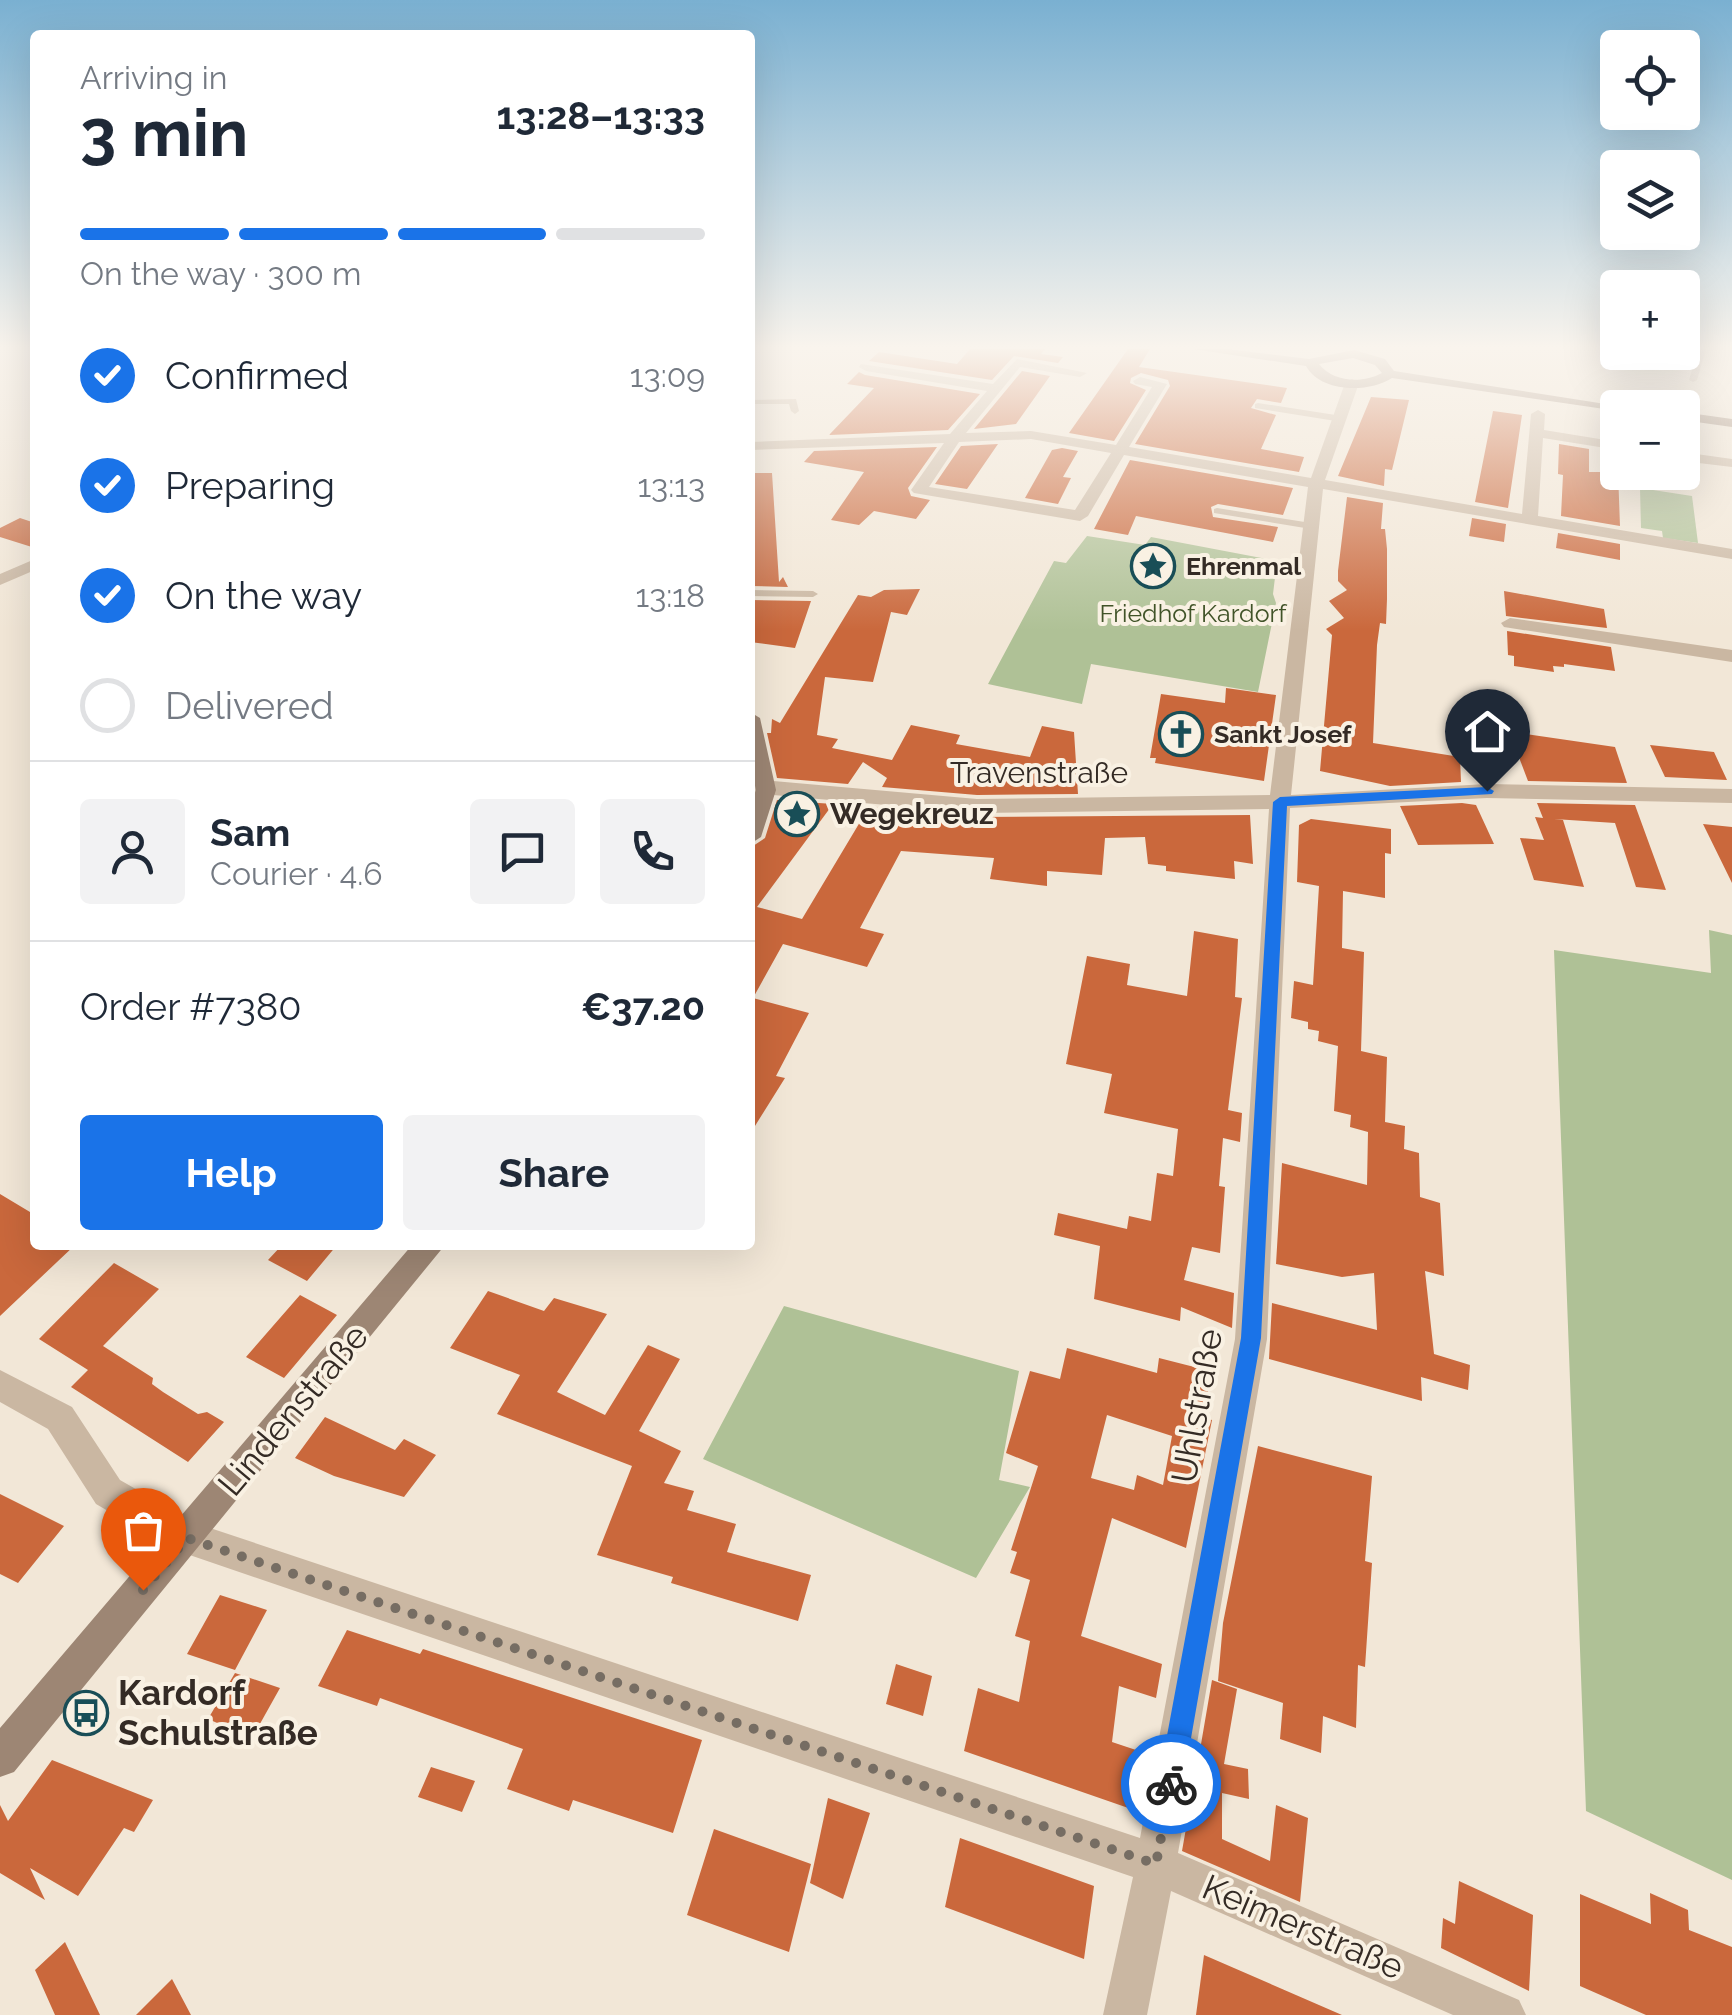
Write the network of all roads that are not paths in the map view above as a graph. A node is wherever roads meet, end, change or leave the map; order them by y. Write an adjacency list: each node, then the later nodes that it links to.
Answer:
1 (818, 443): 7 (street)
2 (952, 443): 8 (street)
3 (1078, 443): 8 (street)
4 (1122, 443): 8 (street)
5 (1332, 443): 11 (street, Uhlstraße)
6 (1535, 443): 13 (street)
7 (755, 446)
8 (1118, 450): 11 (street)
9 (1700, 459): 10 (street)
10 (1732, 463)
11 (1316, 484): 13 (street); 14 (street, Uhlstraße)
12 (1217, 511): 14 (lane)
13 (1530, 518): 15 (street)
14 (1310, 526): 27 (street, Uhlstraße)
15 (1732, 554)
16 (0, 556): 17 (street)
17 (30, 565)
18 (30, 568): 19 (street)
19 (0, 580)
20 (755, 592): 21 (lane)
21 (813, 594)
22 (1510, 623): 23 (street)
23 (1732, 656)
24 (755, 762): 25 (main road)
25 (758, 788): 27 (street, Travenstraße)
26 (1732, 796): 27 (street, Travenstraße)
27 (1280, 802): 32 (street, Uhlstraße)
28 (426, 1250): 30 (main road, Lindenstraße)
29 (0, 1385): 30 (street, Keimerstraße)
30 (187, 1538): 31 (main road, Lindenstraße); 32 (street, Keimerstraße)
31 (0, 1758)
32 (1156, 1864): 33 (street, Uhlstraße); 34 (street, Keimerstraße)
33 (1125, 2015)
34 (1504, 2015)

